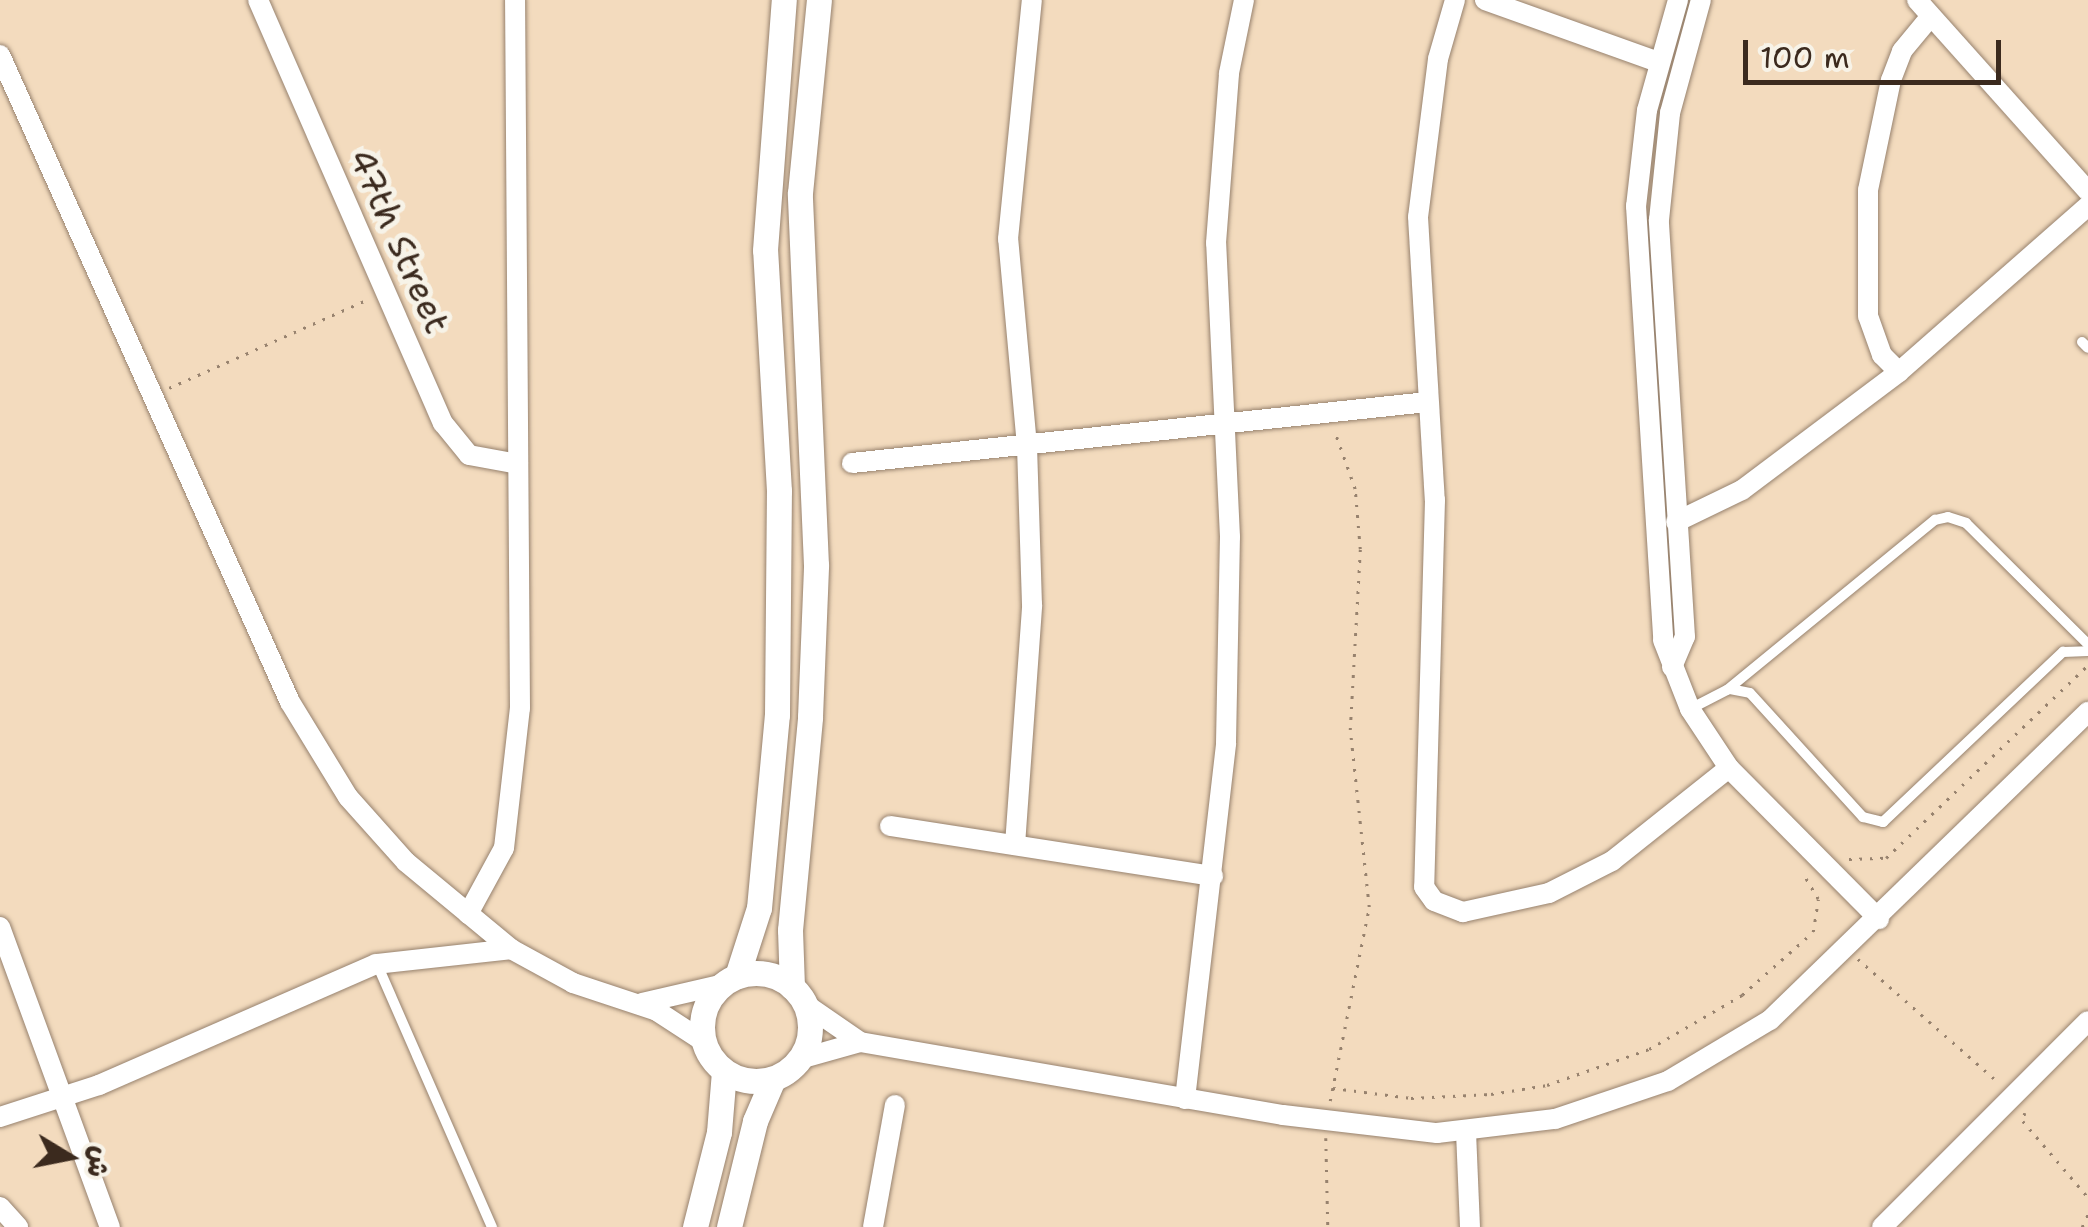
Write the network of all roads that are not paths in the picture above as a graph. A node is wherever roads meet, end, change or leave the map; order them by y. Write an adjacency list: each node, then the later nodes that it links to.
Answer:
1 (258, 0): 21 (street, 47th Street)
2 (515, 0): 21 (street)
3 (784, 0): 37 (street)
4 (819, 0): 38 (street)
5 (1032, 0): 19 (street)
6 (1244, 0): 18 (street)
7 (1455, 0): 17 (street)
8 (1486, 0): 13 (street)
9 (1678, 0): 13 (street)
10 (1701, 0): 22 (street)
11 (1924, 8): 14 (street); 16 (street)
12 (0, 55): 32 (street)
13 (1658, 62): 24 (street)
14 (2088, 191)
15 (2088, 206): 16 (street)
16 (1899, 372): 22 (street)
17 (1428, 402): 18 (street); 28 (street)
18 (1226, 425): 19 (street); 31 (street)
19 (1027, 446): 20 (street); 30 (street)
20 (852, 463)
21 (518, 464): 32 (street)
22 (1676, 522): 24 (street)
23 (2088, 648): 25 (lane); 25 (lane)
24 (1672, 667): 26 (street)
25 (1727, 690): 26 (lane)
26 (1690, 708): 28 (street)
27 (2088, 712): 33 (street)
28 (1729, 768): 33 (street)
29 (890, 826): 30 (street)
30 (1016, 845): 31 (street)
31 (1213, 876): 47 (street)
32 (468, 914): 35 (street)
33 (1879, 919): 50 (street)
34 (0, 927): 46 (street)
35 (511, 949): 36 (street); 39 (street)
36 (376, 964): 46 (street); 54 (lane)
37 (729, 980): 38 (street); 39 (street); 41 (street)
38 (799, 996): 42 (street); 43 (street)
39 (640, 1003): 41 (street)
40 (2088, 1021): 59 (street)
41 (703, 1042): 44 (street)
42 (860, 1042): 43 (street); 47 (street)
43 (800, 1059): 45 (street)
44 (724, 1072): 45 (street); 55 (street)
45 (773, 1078): 56 (street)
46 (61, 1096): 49 (street); 53 (street)
47 (1185, 1099): 50 (street)
48 (896, 1105): 57 (street)
49 (0, 1117)
50 (1466, 1132): 58 (street)
51 (0, 1207): 52 (street)
52 (18, 1227)
53 (110, 1227)
54 (492, 1227)
55 (695, 1227)
56 (729, 1227)
57 (872, 1227)
58 (1470, 1227)
59 (1882, 1227)

